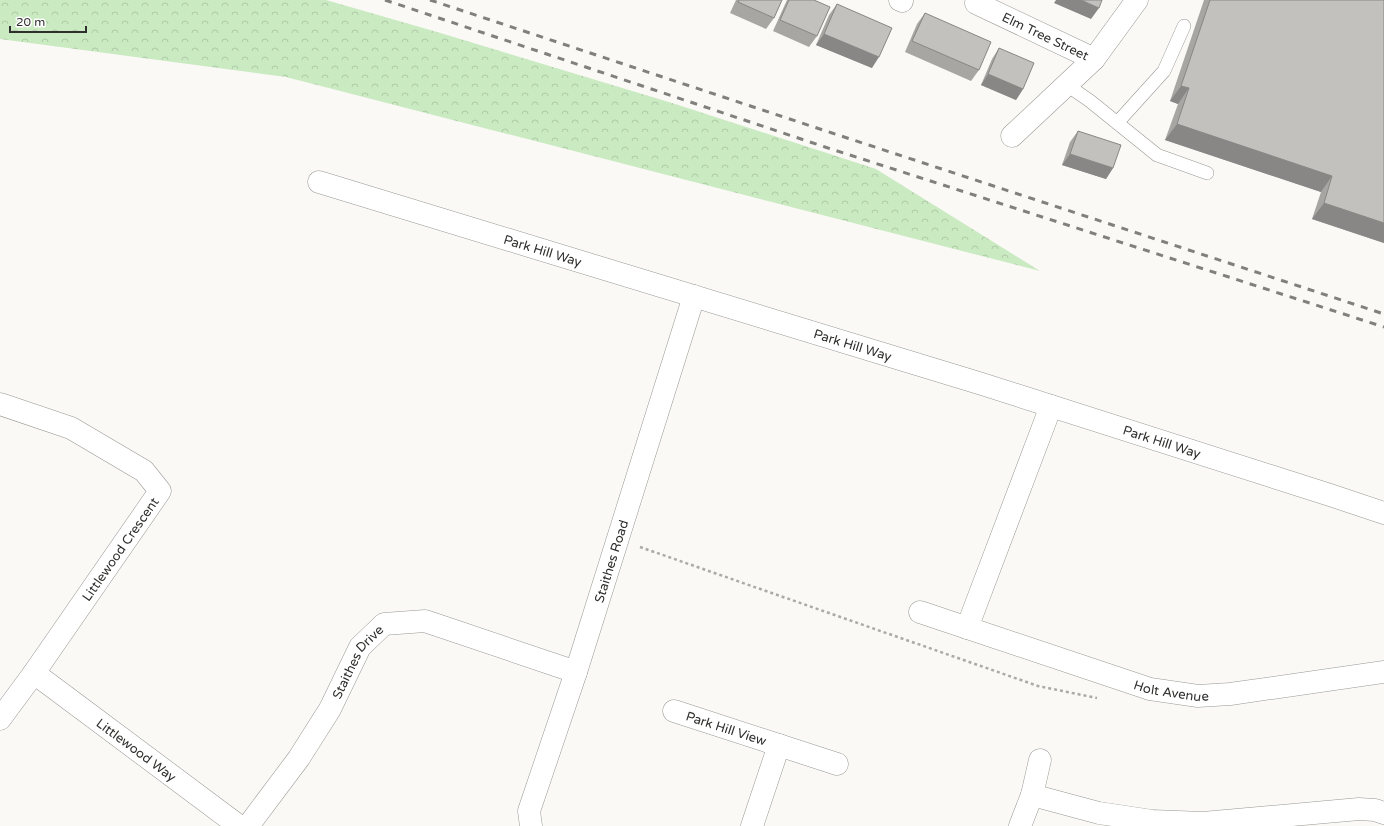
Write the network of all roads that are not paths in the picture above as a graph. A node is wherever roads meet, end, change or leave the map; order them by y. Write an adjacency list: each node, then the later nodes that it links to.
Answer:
1 (1137, 0): 4 (street, Elm Tree Street)
2 (976, 3): 4 (street, Elm Tree Street)
3 (1184, 26): 6 (lane)
4 (1094, 59): 5 (street, Elm Tree Street)
5 (1067, 85): 6 (lane); 7 (street, Elm Tree Street)
6 (1117, 123): 8 (lane)
7 (1012, 136)
8 (1207, 173)
9 (319, 182): 10 (street, Park Hill Way)
10 (694, 296): 12 (street, Park Hill Way); 16 (street, Staithes Road)
11 (0, 404): 18 (street, Littlewood Crescent)
12 (1051, 406): 13 (street, Park Hill Way); 15 (street)
13 (1384, 513)
14 (920, 612): 15 (street, Holt Avenue)
15 (967, 628): 17 (street, Holt Avenue)
16 (576, 672): 27 (street, Staithes Drive); 28 (street, Staithes Road)
17 (1384, 672)
18 (34, 673): 20 (street, Littlewood Crescent); 26 (street, Littlewood Way)
19 (674, 711): 21 (street, Park Hill View)
20 (0, 719)
21 (779, 745): 23 (street, Park Hill View); 29 (street, Park Hill View)
22 (1040, 760): 24 (street)
23 (837, 764)
24 (1032, 795): 25 (street); 30 (street)
25 (1384, 814)
26 (239, 826)
27 (248, 826)
28 (531, 826)
29 (752, 826)
30 (1020, 826)

